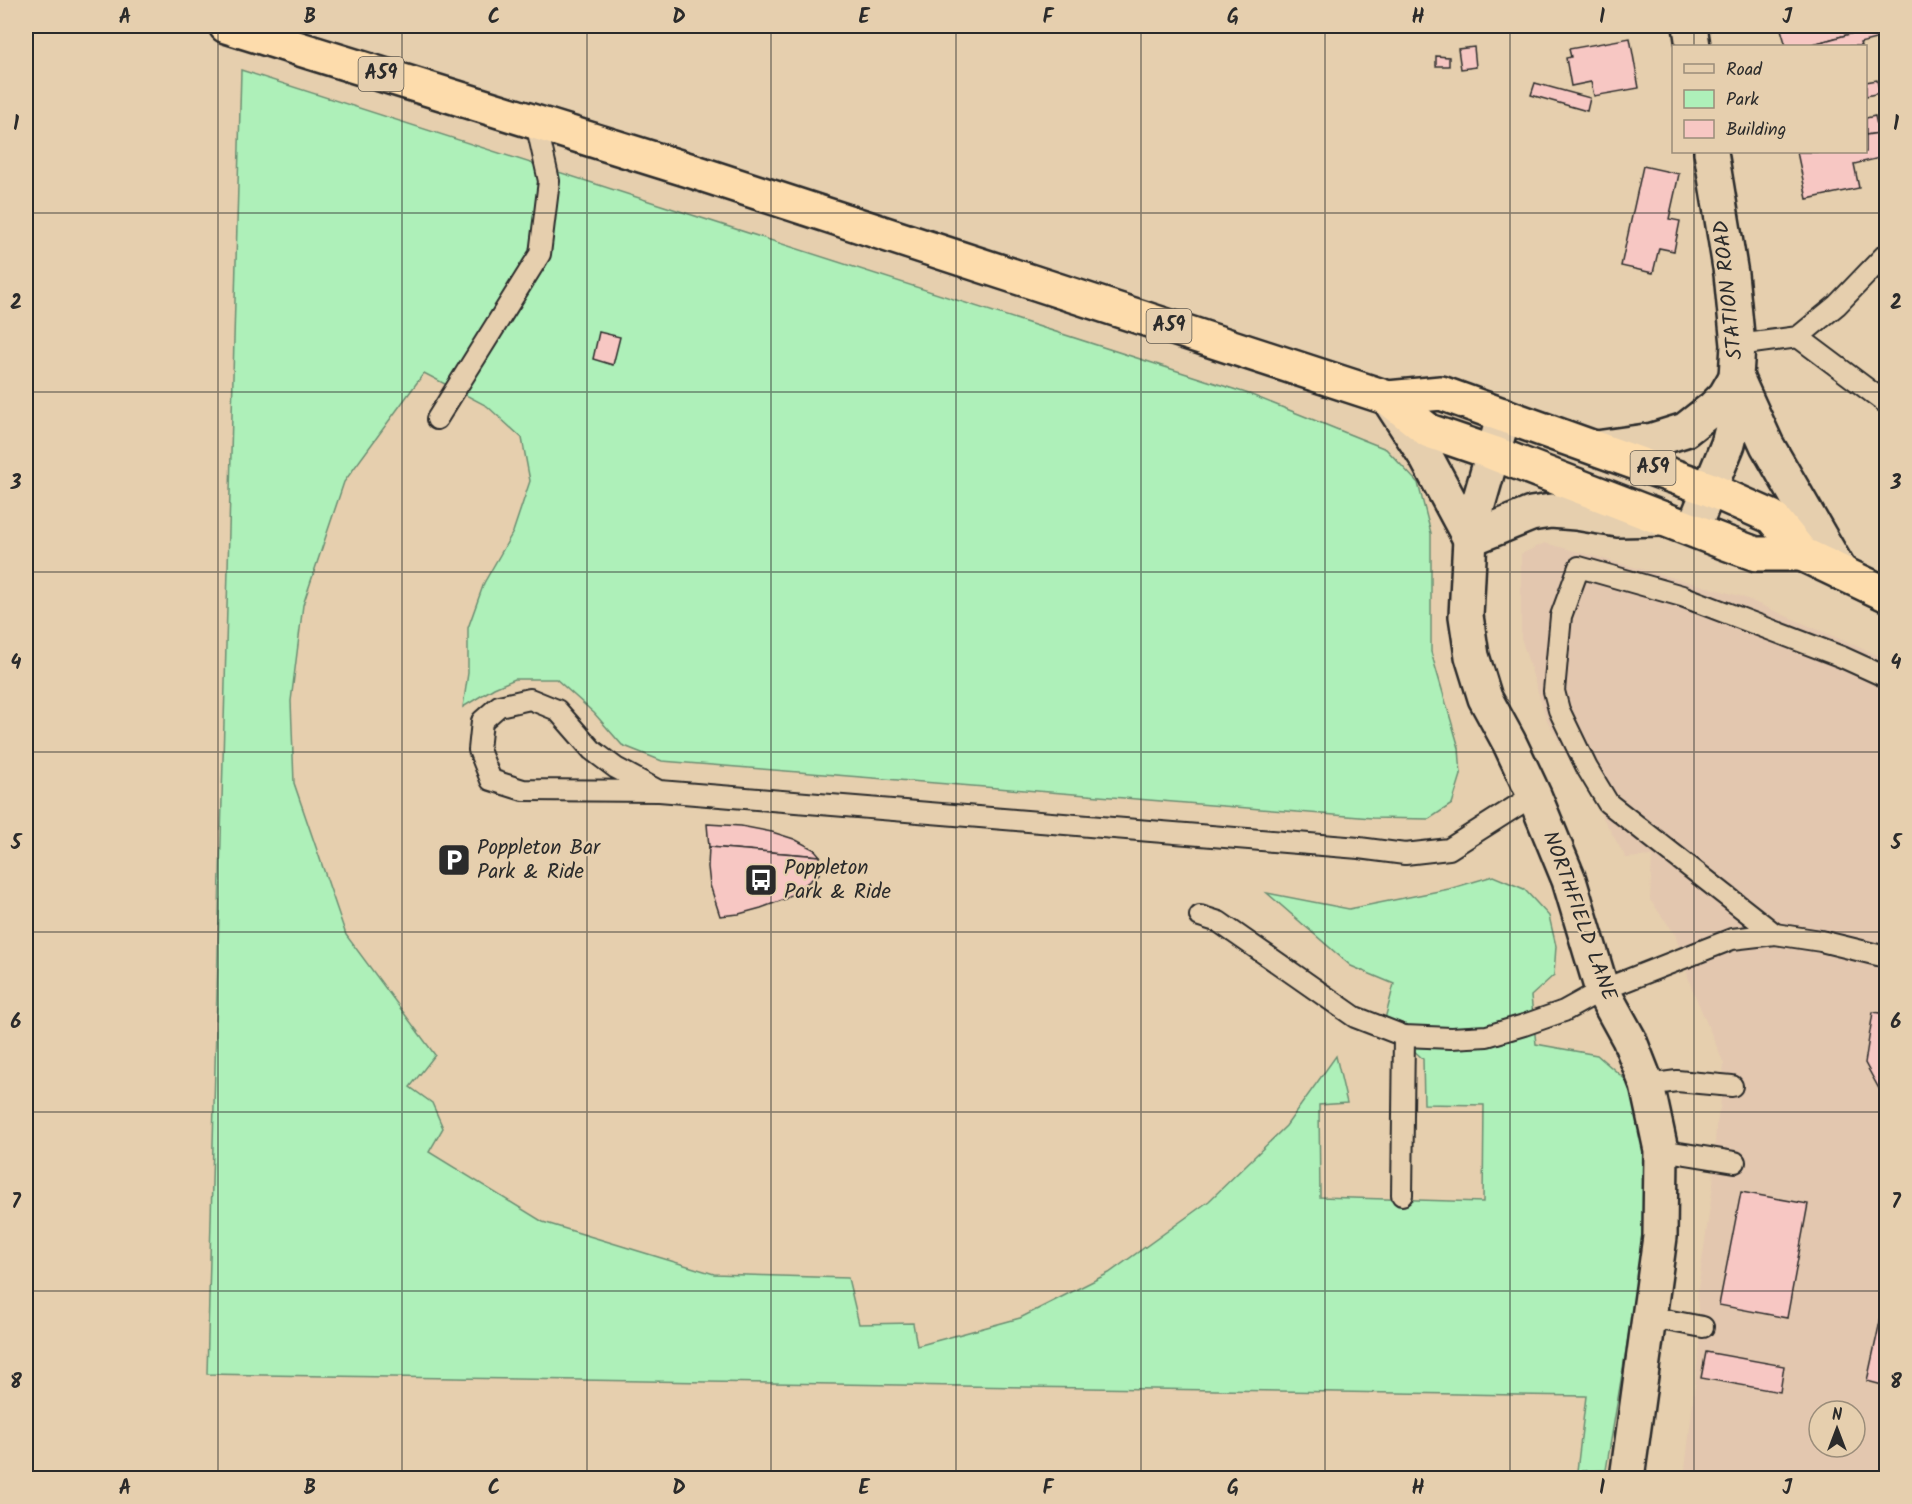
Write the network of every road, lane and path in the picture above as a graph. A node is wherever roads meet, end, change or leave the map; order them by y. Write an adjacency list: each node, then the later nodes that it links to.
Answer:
1 (226, 26): 4 (highway, A59)
2 (1690, 26): 3 (street)
3 (1694, 45)
4 (536, 123): 9 (highway, A59); 12 (lane)
5 (1711, 153): 8 (street, STATION ROAD)
6 (1887, 254): 7 (lane)
7 (1798, 338): 8 (lane); 10 (lane)
8 (1737, 361): 13 (street); 15 (street, STATION ROAD); 19 (street)
9 (1388, 398): 11 (highway, A59); 14 (highway, A59); 17 (street)
10 (1887, 403)
11 (1504, 415): 13 (highway, A59); 14 (street, NORTHFIELD LANE)
12 (437, 419)
13 (1596, 447): 15 (highway, A59)
14 (1493, 453): 16 (highway, A59); 17 (street, NORTHFIELD LANE)
15 (1709, 489): 16 (street, STATION ROAD); 18 (highway, A59)
16 (1678, 524): 17 (street); 18 (highway, A59)
17 (1470, 539): 23 (street, NORTHFIELD LANE)
18 (1802, 554): 19 (highway, A59)
19 (1841, 573): 20 (highway, A59)
20 (1887, 594)
21 (1887, 677): 25 (lane)
22 (659, 791): 22 (lane); 23 (lane)
23 (1534, 795): 27 (street, NORTHFIELD LANE)
24 (1200, 916): 28 (lane)
25 (1774, 934): 26 (lane); 27 (lane)
26 (1887, 957)
27 (1602, 990): 28 (lane); 29 (street, NORTHFIELD LANE)
28 (1404, 1036): 33 (lane)
29 (1647, 1085): 30 (lane); 31 (street, NORTHFIELD LANE)
30 (1732, 1086)
31 (1661, 1150): 32 (lane); 34 (street, NORTHFIELD LANE)
32 (1735, 1162)
33 (1402, 1195)
34 (1649, 1317): 35 (lane); 36 (street, NORTHFIELD LANE)
35 (1703, 1327)
36 (1627, 1479)

